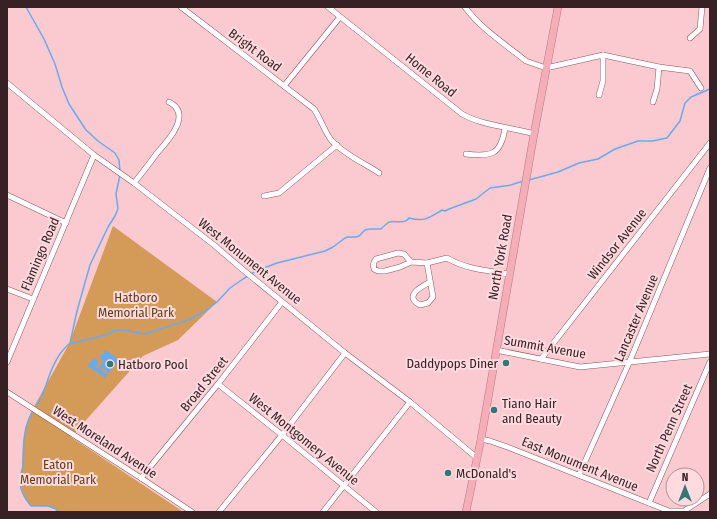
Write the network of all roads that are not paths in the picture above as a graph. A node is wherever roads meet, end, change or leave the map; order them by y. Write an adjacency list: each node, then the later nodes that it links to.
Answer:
1 (181, 7): 12 (street, Bright Road)
2 (328, 7): 6 (street, Home Road)
3 (465, 7): 9 (street)
4 (558, 7): 9 (highway, North York Road)
5 (702, 7): 7 (street)
6 (340, 17): 12 (street, Bright Road); 17 (street, Home Road)
7 (690, 38)
8 (603, 55): 9 (street); 10 (street); 14 (street)
9 (546, 68): 18 (highway, North York Road)
10 (659, 68): 13 (street); 16 (street)
11 (7, 83): 22 (street, West Monument Avenue)
12 (284, 86): 20 (street)
13 (701, 88)
14 (599, 95)
15 (169, 102): 25 (street)
16 (653, 102)
17 (505, 128): 18 (street, Home Road); 21 (street)
18 (534, 134): 31 (highway, North York Road)
19 (710, 143): 39 (street, Windsor Avenue)
20 (336, 145): 24 (street); 27 (street)
21 (466, 154)
22 (94, 155): 25 (street, West Monument Avenue); 28 (street, Flamingo Road)
23 (710, 168): 41 (street, Lancaster Avenue)
24 (379, 173)
25 (134, 183): 35 (street, West Monument Avenue)
26 (7, 195): 28 (street)
27 (264, 196)
28 (66, 222): 34 (street, Flamingo Road)
29 (411, 262): 29 (street); 30 (street)
30 (427, 263): 31 (street); 32 (street)
31 (510, 274): 36 (highway, North York Road)
32 (430, 282): 32 (street)
33 (7, 289): 34 (street)
34 (33, 299): 40 (street, Flamingo Road)
35 (282, 302): 37 (street, West Monument Avenue); 43 (street, Broad Street)
36 (496, 350): 39 (street, Summit Avenue); 47 (highway, North York Road)
37 (346, 353): 45 (street, West Monument Avenue); 46 (street)
38 (710, 354): 41 (street, Summit Avenue)
39 (541, 359): 41 (street, Summit Avenue)
40 (7, 362)
41 (629, 362): 49 (street, Lancaster Avenue)
42 (710, 362): 53 (street, North Penn Street)
43 (218, 384): 46 (street, West Montgomery Avenue); 50 (street, Broad Street)
44 (7, 392): 50 (street, West Moreland Avenue)
45 (410, 402): 48 (street, West Monument Avenue); 51 (street)
46 (282, 435): 51 (street, West Montgomery Avenue); 55 (street)
47 (481, 439): 48 (highway, North York Road); 49 (street, East Monument Avenue)
48 (477, 458): 58 (highway, North York Road)
49 (579, 475): 53 (street, East Monument Avenue)
50 (142, 478): 54 (street, West Moreland Avenue)
51 (344, 486): 56 (street); 57 (street, West Montgomery Avenue)
52 (710, 494): 59 (street)
53 (649, 503): 59 (street, East Monument Avenue)
54 (192, 512)
55 (219, 512)
56 (323, 512)
57 (376, 512)
58 (466, 512)
59 (669, 512)

